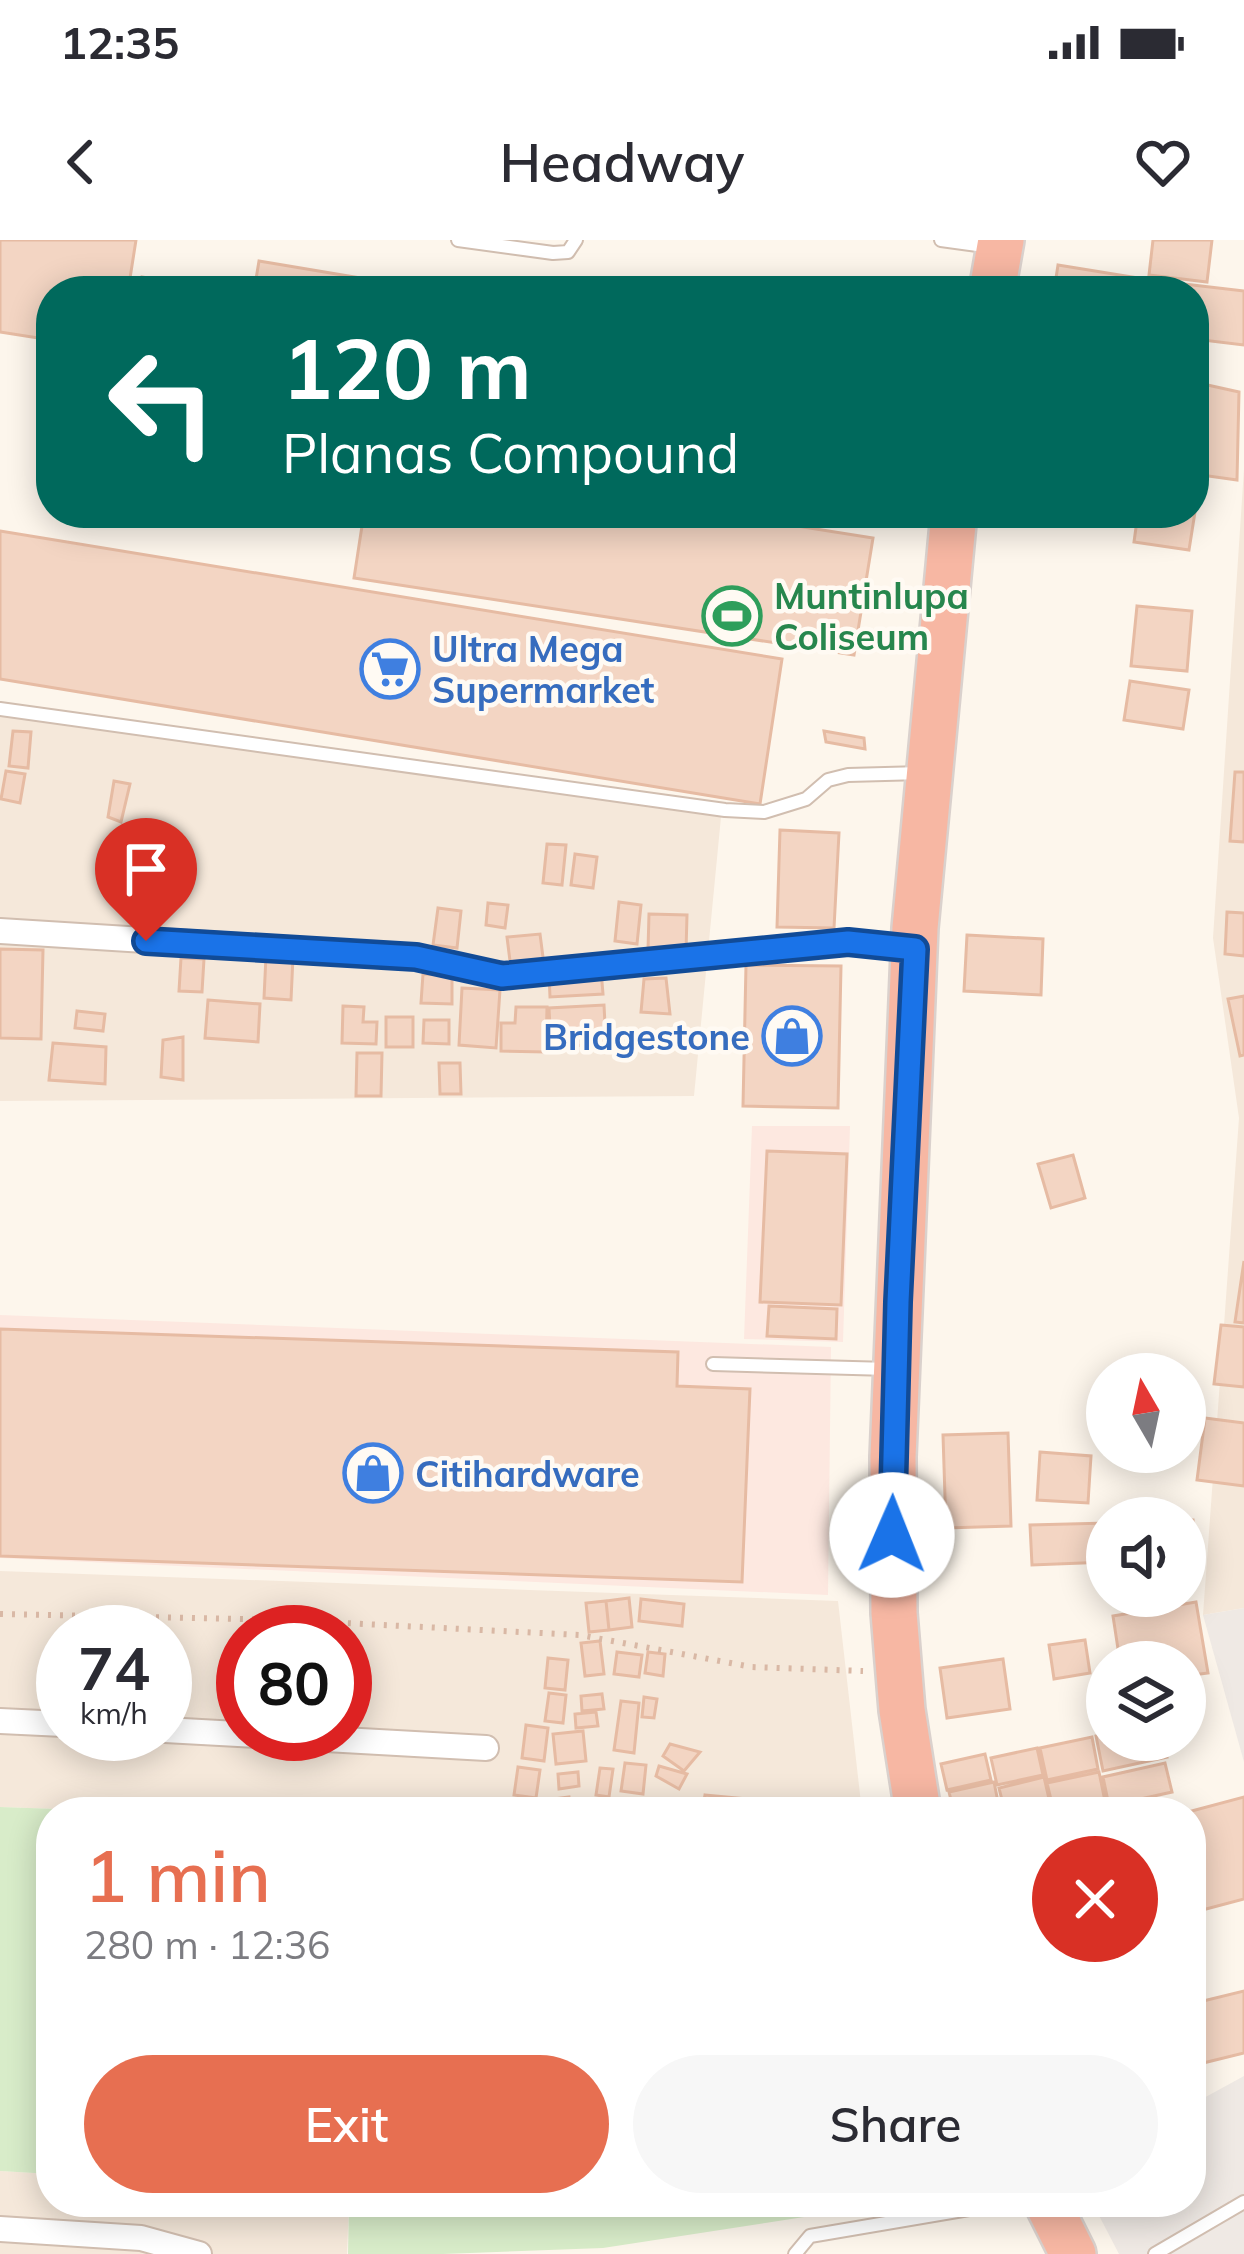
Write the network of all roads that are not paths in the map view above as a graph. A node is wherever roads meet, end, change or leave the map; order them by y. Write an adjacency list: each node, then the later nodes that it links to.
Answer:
1 (458, 240): 2 (lane)
2 (576, 240)
3 (941, 240): 4 (lane)
4 (997, 260)
5 (947, 528): 7 (highway)
6 (0, 709): 7 (lane)
7 (929, 773): 9 (highway)
8 (0, 931): 9 (street)
9 (915, 949): 11 (highway)
10 (713, 1364): 11 (lane)
11 (896, 1369): 16 (highway)
12 (0, 1721): 13 (street)
13 (36, 1723)
14 (192, 1732): 15 (street)
15 (486, 1748)
16 (915, 1797)
17 (1244, 2202): 26 (lane)
18 (922, 2217): 24 (lane)
19 (1055, 2217): 25 (highway)
20 (0, 2229): 21 (street)
21 (141, 2238): 22 (street); 23 (street)
22 (120, 2254)
23 (199, 2254)
24 (795, 2254)
25 (1073, 2254)
26 (1155, 2254)

